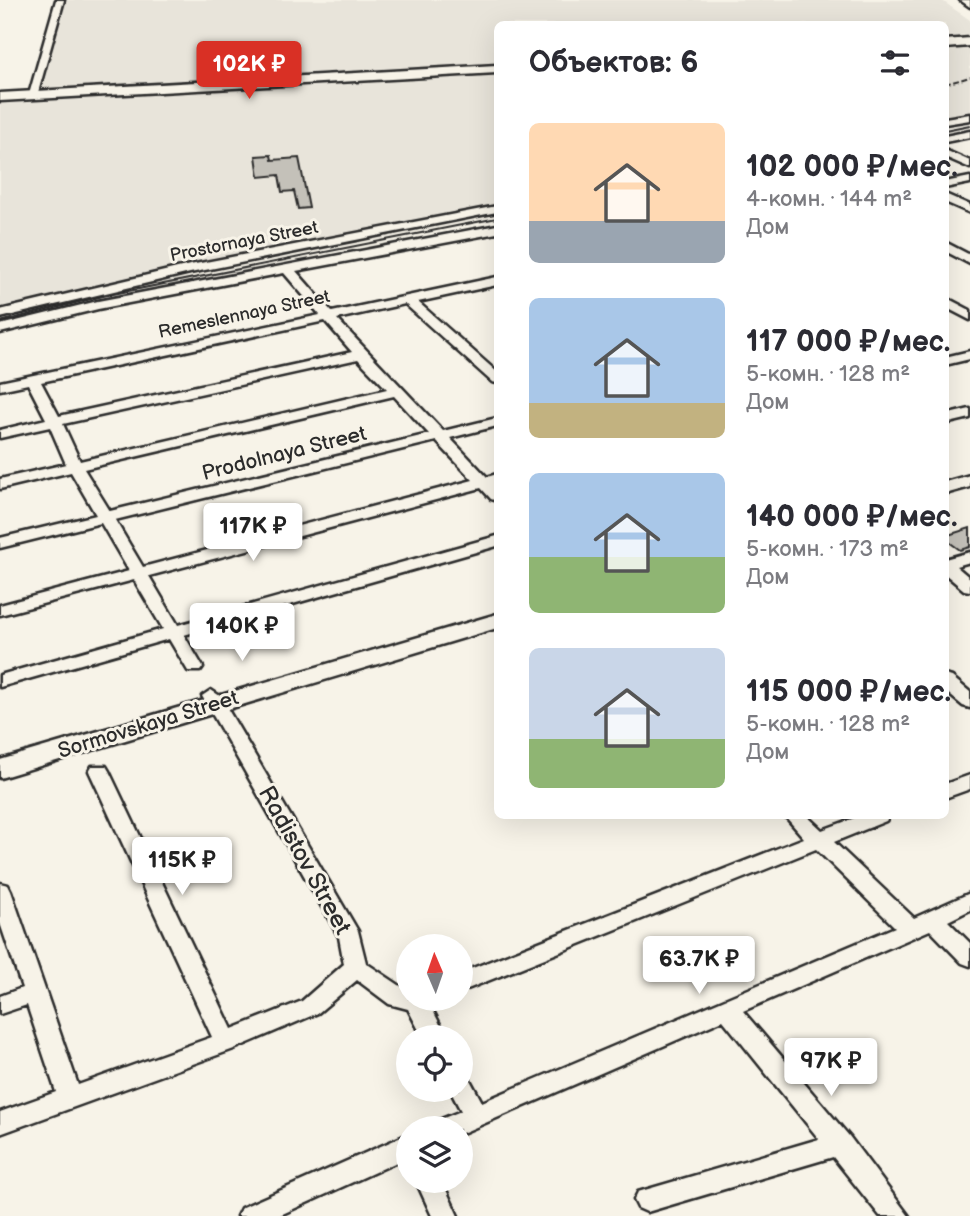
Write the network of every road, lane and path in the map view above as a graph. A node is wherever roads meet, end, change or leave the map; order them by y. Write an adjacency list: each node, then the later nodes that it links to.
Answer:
1 (60, 0): 7 (street)
2 (964, 0): 3 (street)
3 (970, 4)
4 (970, 42): 5 (main road)
5 (949, 43)
6 (494, 69): 7 (main road)
7 (32, 96): 8 (main road)
8 (0, 98)
9 (970, 117): 10 (street)
10 (949, 120)
11 (970, 134): 12 (street)
12 (949, 138)
13 (949, 155): 14 (street)
14 (970, 165)
15 (970, 180): 16 (street)
16 (949, 185)
17 (949, 199): 19 (street)
18 (494, 210): 27 (street, Prostornaya Street)
19 (970, 210)
20 (494, 230): 23 (street, Prostornaya Street)
21 (949, 248): 22 (street)
22 (970, 260)
23 (287, 269): 28 (street); 30 (street, Prostornaya Street)
24 (491, 282): 25 (street, Remeslennaya Street)
25 (408, 300): 28 (street, Remeslennaya Street); 34 (street)
26 (957, 309): 29 (street)
27 (0, 314)
28 (327, 316): 31 (street); 35 (street, Remeslennaya Street)
29 (970, 316)
30 (0, 329)
31 (361, 354): 37 (street); 40 (street)
32 (970, 355): 33 (street)
33 (949, 360)
34 (494, 376)
35 (32, 379): 36 (street, Remeslennaya Street); 40 (street)
36 (0, 386)
37 (398, 391): 43 (street); 44 (street)
38 (970, 413): 39 (street)
39 (949, 419)
40 (55, 422): 42 (street); 44 (street)
41 (494, 423): 43 (street, Prodolnaya Street)
42 (0, 434)
43 (442, 436): 47 (street); 51 (street, Prodolnaya Street)
44 (76, 468): 49 (street); 51 (street)
45 (970, 472): 46 (main road)
46 (949, 479)
47 (491, 481): 57 (street)
48 (970, 481): 50 (main road)
49 (0, 484)
50 (949, 487)
51 (104, 518): 53 (street, Prodolnaya Street); 57 (street)
52 (494, 542): 62 (street)
53 (0, 543)
54 (970, 556): 55 (street)
55 (949, 564)
56 (949, 568): 58 (street)
57 (139, 574): 59 (street); 62 (street)
58 (970, 586)
59 (0, 610)
60 (494, 613): 66 (main road, Sormovskaya Street)
61 (494, 622): 66 (main road, Sormovskaya Street)
62 (174, 632): 63 (street); 64 (street)
63 (194, 667)
64 (0, 681)
65 (949, 684): 67 (street)
66 (213, 700): 68 (main road, Sormovskaya Street); 69 (main road, Sormovskaya Street); 81 (street, Radistov Street)
67 (970, 702)
68 (0, 758)
69 (0, 769)
70 (99, 771): 87 (street)
71 (970, 782): 72 (street)
72 (949, 790)
73 (798, 819): 75 (street)
74 (872, 819): 75 (street)
75 (817, 839): 79 (street); 82 (street)
76 (0, 891): 83 (street)
77 (970, 901): 78 (street)
78 (932, 918): 79 (street); 80 (street)
79 (911, 929): 86 (street)
80 (970, 957)
81 (356, 967): 84 (street); 87 (street)
82 (473, 978)
83 (36, 992): 85 (street); 88 (street)
84 (396, 997)
85 (0, 1004)
86 (727, 1009): 90 (street); 93 (street)
87 (226, 1042): 88 (street)
88 (70, 1096): 92 (street)
89 (469, 1102): 90 (street)
90 (476, 1115): 91 (street)
91 (473, 1116)
92 (0, 1123)
93 (840, 1144): 96 (street); 99 (street)
94 (396, 1150): 97 (street)
95 (434, 1193): 98 (street)
96 (647, 1200)
97 (250, 1216)
98 (444, 1216)
99 (896, 1216)

